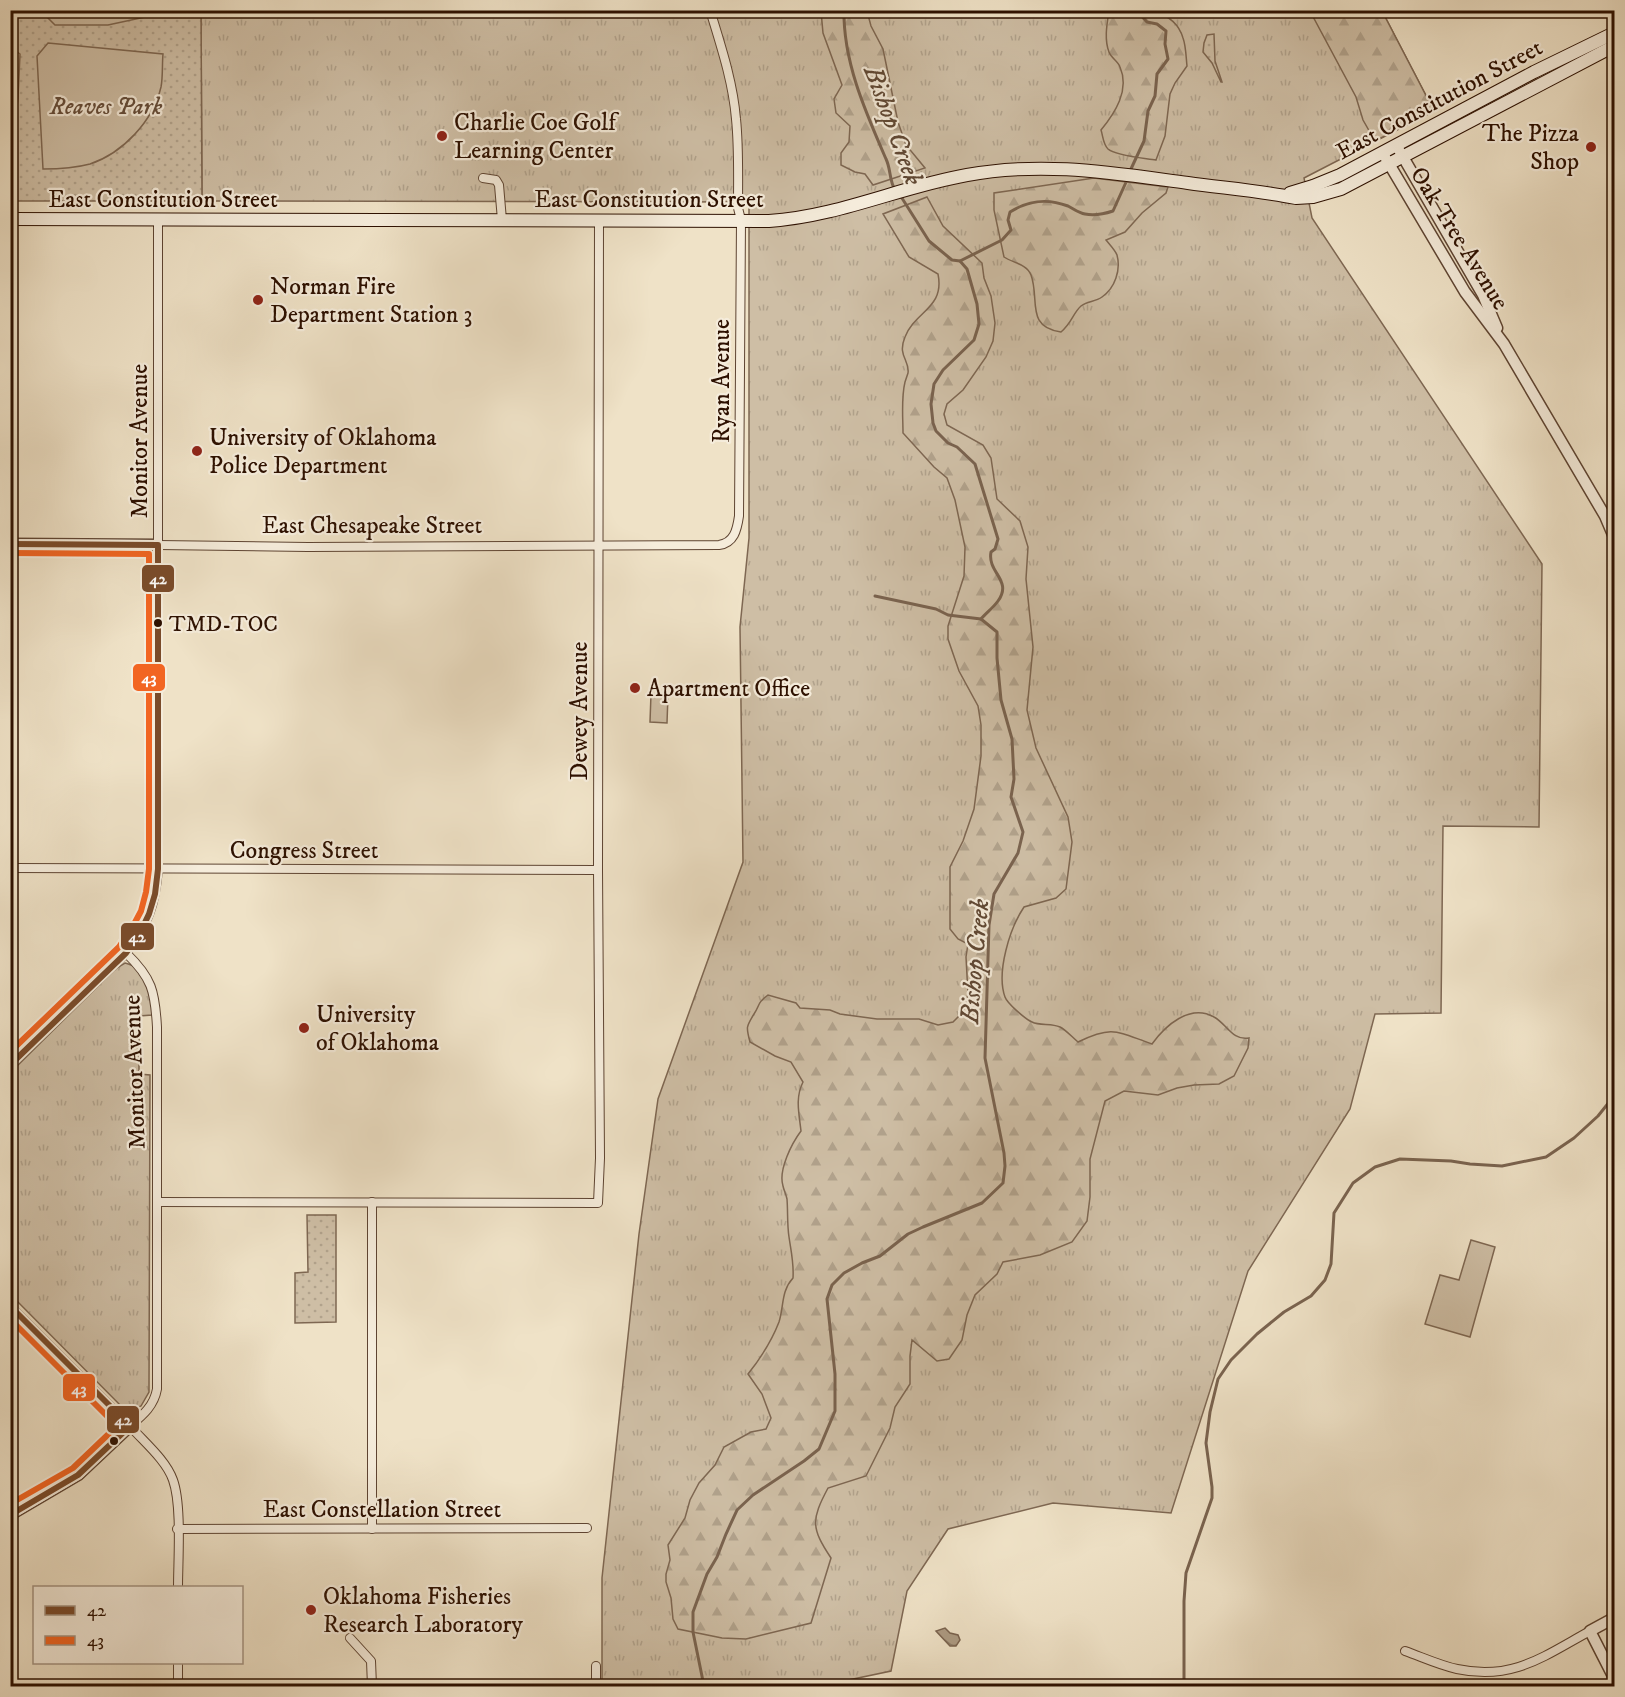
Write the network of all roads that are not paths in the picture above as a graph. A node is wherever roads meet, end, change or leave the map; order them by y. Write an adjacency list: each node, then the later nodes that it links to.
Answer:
1 (710, 10): 14 (street, Ryan Avenue)
2 (1614, 33): 4 (main road, East Constitution Street)
3 (1614, 46): 6 (main road, East Constitution Street)
4 (1396, 144): 5 (main road, East Constitution Street); 6 (street, Oak Tree Avenue)
5 (1382, 152): 7 (street, Oak Tree Avenue); 9 (main road, East Constitution Street)
6 (1403, 157): 7 (main road, East Constitution Street); 15 (street, Oak Tree Avenue)
7 (1389, 164): 9 (main road, East Constitution Street); 16 (street, Oak Tree Avenue)
8 (483, 178): 12 (street)
9 (1280, 195): 14 (main road, East Constitution Street)
10 (10, 219): 11 (main road, East Constitution Street)
11 (158, 220): 12 (main road, East Constitution Street); 21 (street, Monitor Avenue)
12 (502, 220): 13 (main road, East Constitution Street)
13 (599, 220): 14 (main road, East Constitution Street); 22 (street, Dewey Avenue)
14 (741, 220): 19 (street, Ryan Avenue)
15 (1456, 249): 16 (street); 17 (street, Oak Tree Avenue)
16 (1444, 257): 17 (street, Oak Tree Avenue)
17 (1504, 345): 18 (street, Oak Tree Avenue)
18 (1614, 537)
19 (731, 540): 22 (street, East Chesapeake Street)
20 (10, 544): 21 (street, East Chesapeake Street)
21 (158, 544): 22 (street, East Chesapeake Street); 24 (street, Monitor Avenue)
22 (599, 546): 25 (street, Dewey Avenue)
23 (10, 868): 24 (street, Congress Street)
24 (158, 869): 25 (street, Congress Street); 26 (street, Monitor Avenue)
25 (598, 870): 29 (street, Dewey Avenue)
26 (126, 953): 27 (street); 28 (street, Monitor Avenue)
27 (10, 1065)
28 (157, 1202): 29 (street); 31 (street, Monitor Avenue)
29 (372, 1202): 37 (street)
30 (10, 1306): 31 (street)
31 (130, 1425): 32 (street); 36 (street)
32 (38, 1498): 33 (street); 34 (street)
33 (10, 1504)
34 (10, 1515)
35 (587, 1528): 37 (street, East Constellation Street)
36 (177, 1529): 37 (street, East Constellation Street); 38 (street)
37 (372, 1529)
38 (178, 1586)
39 (1614, 1618): 40 (street)
40 (1590, 1631): 42 (street); 45 (street)
41 (350, 1638): 47 (street)
42 (1405, 1651)
43 (178, 1664): 46 (street)
44 (596, 1666): 48 (street)
45 (1614, 1677)
46 (178, 1686)
47 (372, 1686)
48 (596, 1686)

